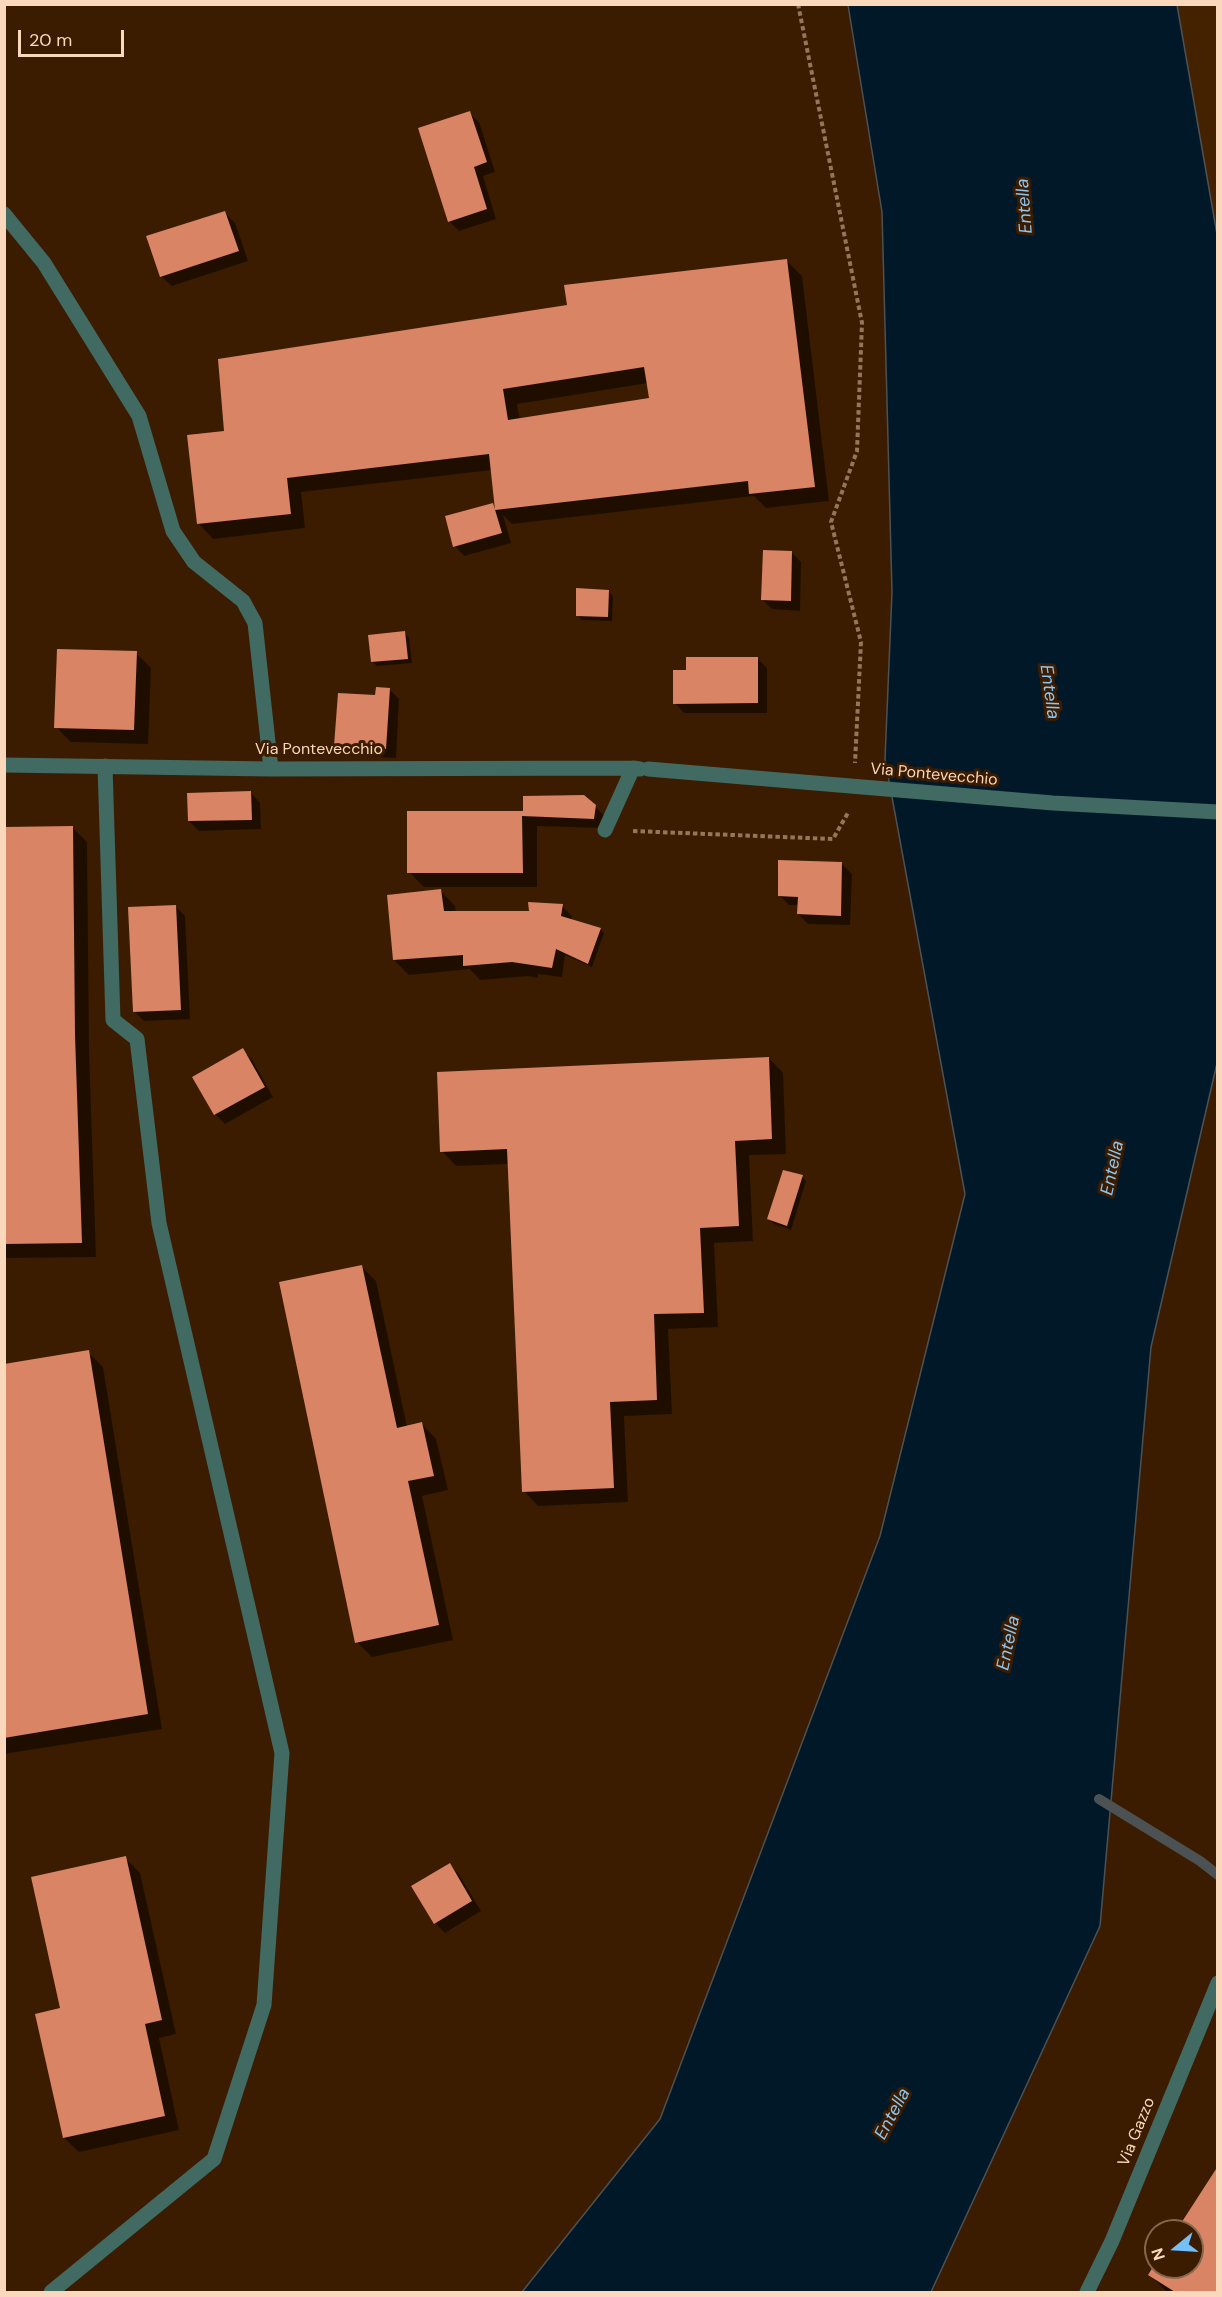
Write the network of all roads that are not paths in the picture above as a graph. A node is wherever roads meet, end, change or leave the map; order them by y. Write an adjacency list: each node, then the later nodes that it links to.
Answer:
1 (4, 214): 4 (street)
2 (4, 765): 3 (street, Via Pontevecchio)
3 (105, 766): 4 (street, Via Pontevecchio); 9 (street)
4 (271, 768): 5 (street, Via Pontevecchio)
5 (641, 769): 6 (street, Via Pontevecchio, bridge); 7 (street)
6 (1218, 812)
7 (605, 830)
8 (1218, 1983): 10 (street, Via Gazzo)
9 (51, 2292)
10 (1088, 2292)

